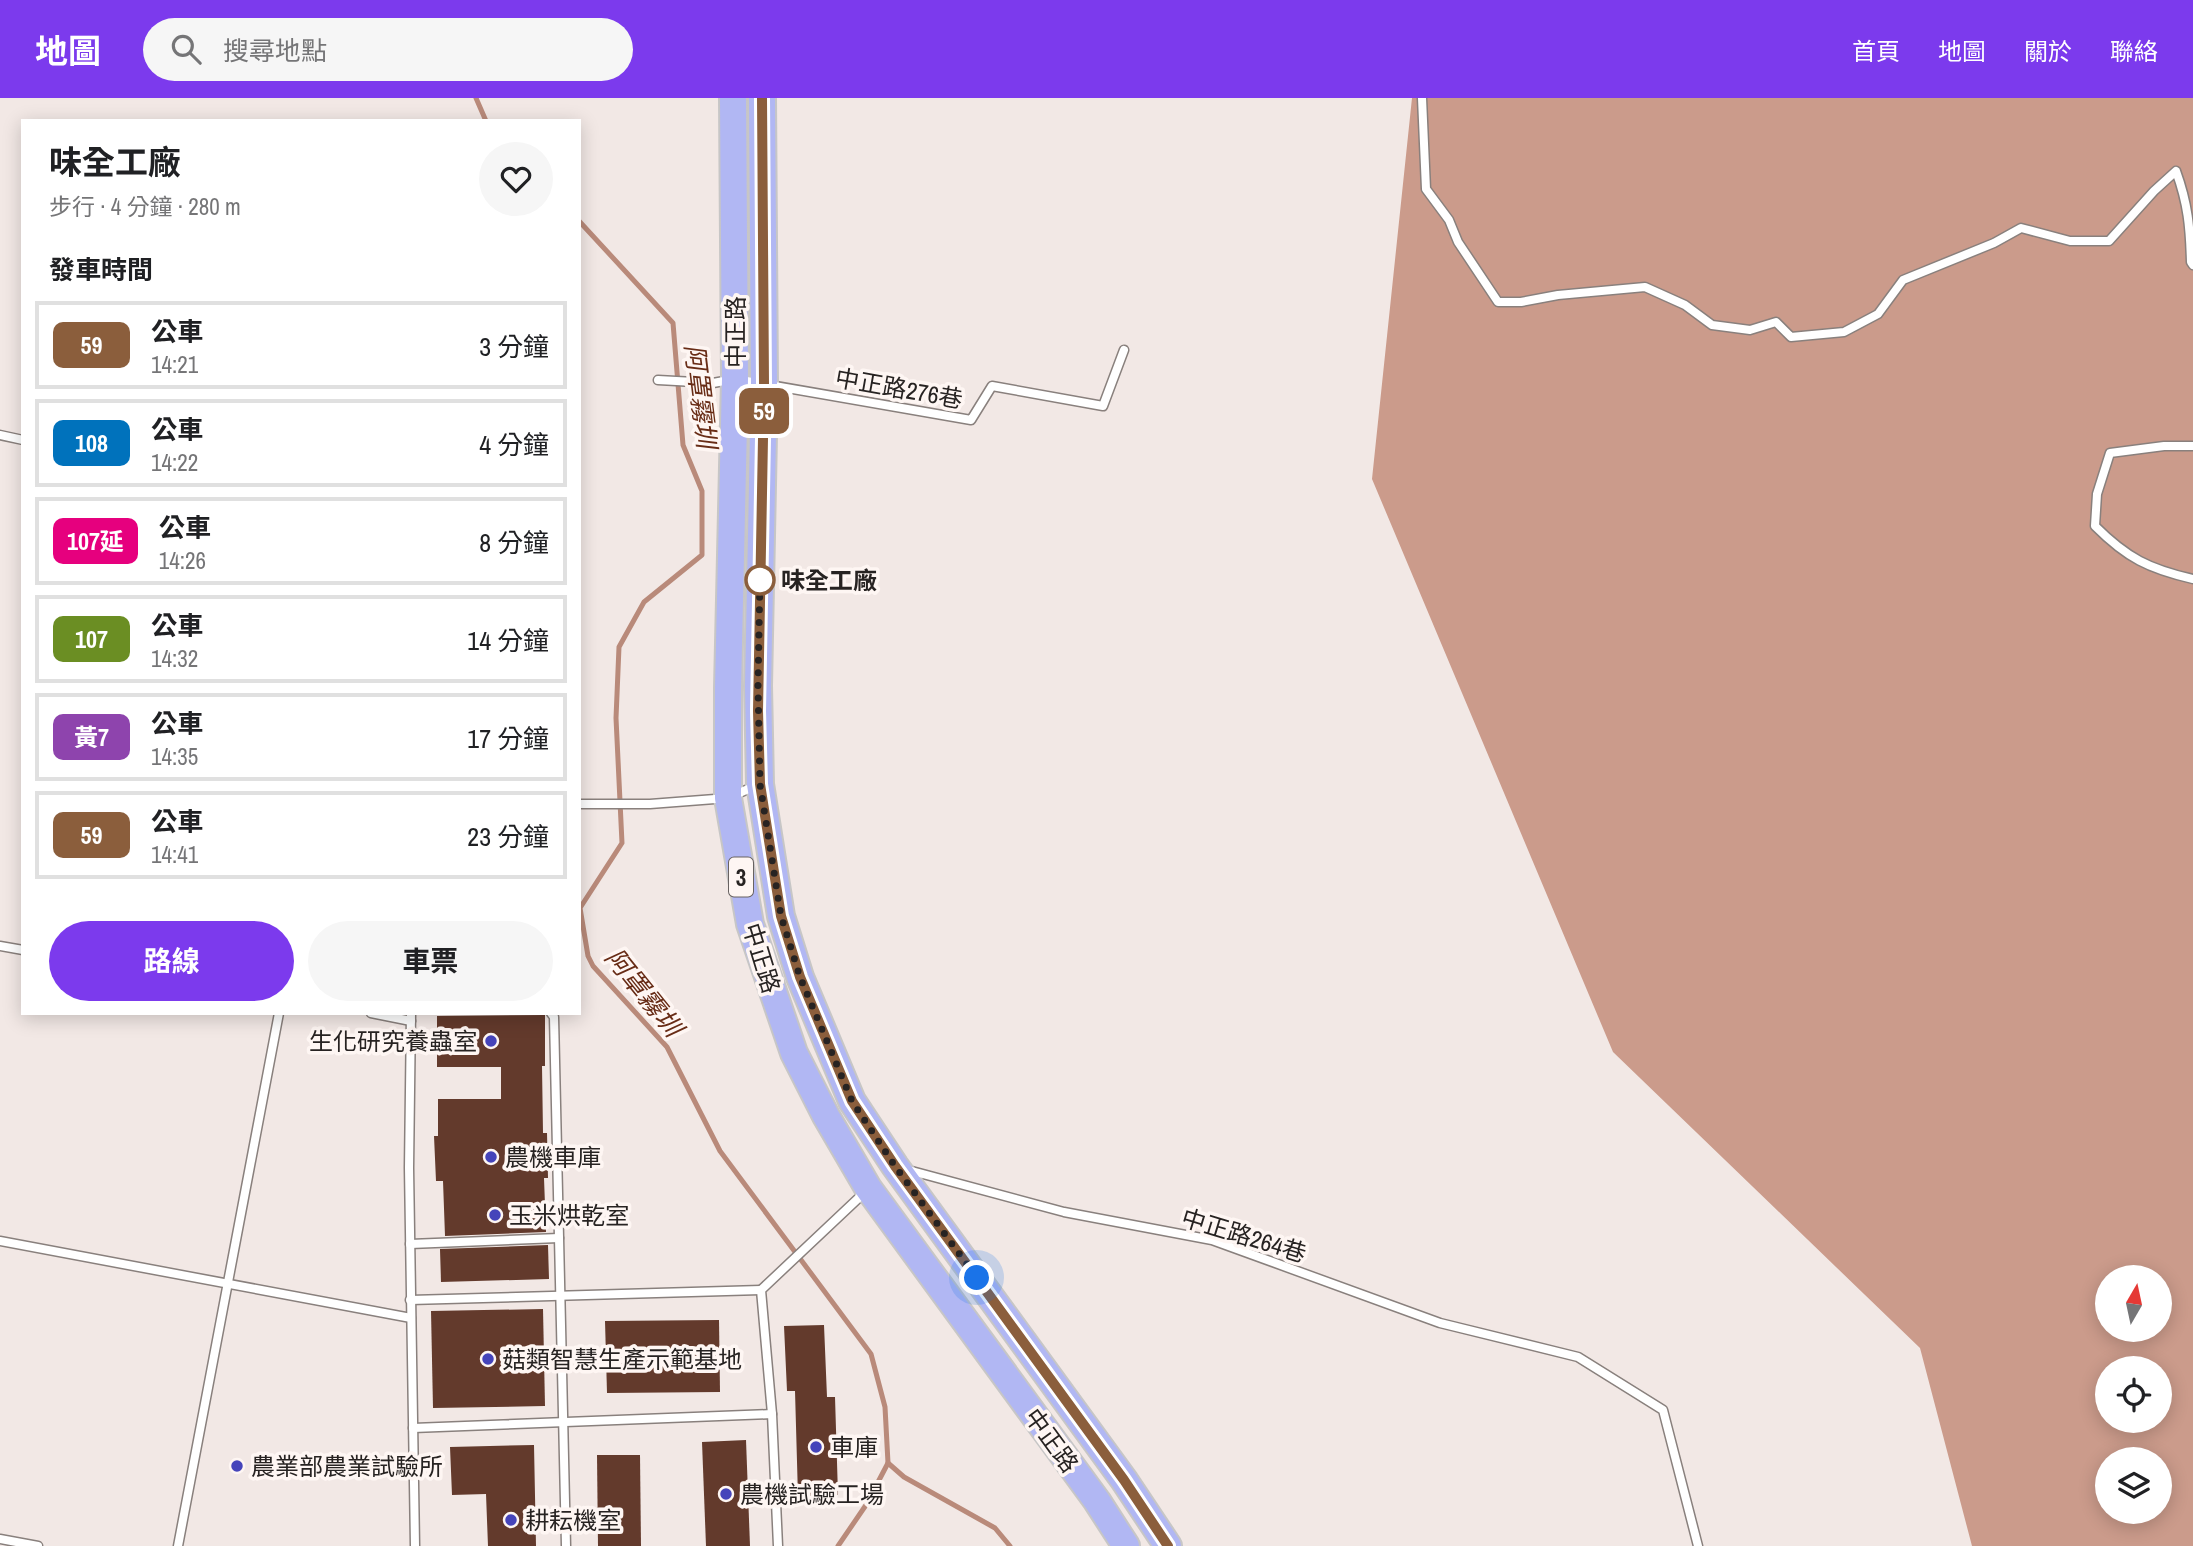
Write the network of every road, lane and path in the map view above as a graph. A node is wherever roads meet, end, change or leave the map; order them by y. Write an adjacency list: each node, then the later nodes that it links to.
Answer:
1 (733, 98): 7 (main road, 中正路 / 3)
2 (762, 98): 8 (main road, 中正路 / 3)
3 (1422, 98): 4 (lane)
4 (2193, 265)
5 (1124, 350): 8 (lane, 中正路276巷)
6 (658, 380): 7 (lane, 中正路276巷)
7 (724, 381): 8 (lane, 中正路276巷); 14 (main road, 中正路 / 3)
8 (764, 384): 13 (main road, 中正路 / 3)
9 (0, 435): 10 (lane)
10 (21, 440)
11 (2193, 446): 12 (lane)
12 (2193, 579)
13 (760, 784): 14 (lane); 22 (main road, 中正路 / 3)
14 (728, 798): 15 (lane); 23 (main road, 中正路 / 3)
15 (581, 804)
16 (0, 946): 17 (lane)
17 (21, 950)
18 (279, 1015): 27 (lane)
19 (390, 1015): 21 (lane)
20 (552, 1015): 24 (lane)
21 (411, 1017): 26 (lane)
22 (895, 1166): 42 (main road, 中正路 / 3); 43 (lane, 中正路264巷)
23 (868, 1188): 28 (lane); 41 (main road, 中正路 / 3)
24 (559, 1238): 26 (lane); 29 (lane)
25 (0, 1241): 27 (lane)
26 (410, 1244): 30 (lane)
27 (229, 1284): 31 (lane); 37 (lane)
28 (761, 1290): 29 (lane); 32 (lane)
29 (561, 1296): 30 (lane); 33 (lane)
30 (410, 1300): 31 (lane)
31 (411, 1318): 34 (lane)
32 (772, 1414): 33 (lane); 40 (lane)
33 (564, 1422): 34 (lane); 39 (lane)
34 (413, 1428): 38 (lane)
35 (0, 1539): 36 (lane)
36 (38, 1546)
37 (177, 1546)
38 (415, 1546)
39 (566, 1546)
40 (778, 1546)
41 (1126, 1546)
42 (1168, 1546)
43 (1698, 1546)

